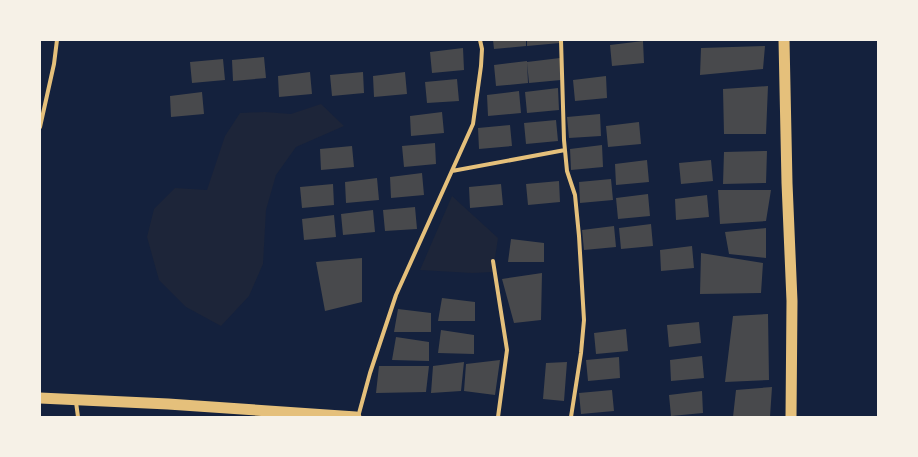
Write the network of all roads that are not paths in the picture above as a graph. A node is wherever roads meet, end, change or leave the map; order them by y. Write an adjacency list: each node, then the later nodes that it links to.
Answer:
1 (57, 40): 5 (street)
2 (480, 40): 7 (street)
3 (561, 40): 6 (street)
4 (784, 40): 15 (highway)
5 (40, 126)
6 (565, 150): 7 (street); 14 (street)
7 (452, 171): 12 (street)
8 (493, 261): 13 (street)
9 (40, 398): 10 (highway)
10 (76, 399): 11 (street); 12 (highway)
11 (78, 417)
12 (357, 417)
13 (498, 417)
14 (570, 417)
15 (791, 417)

